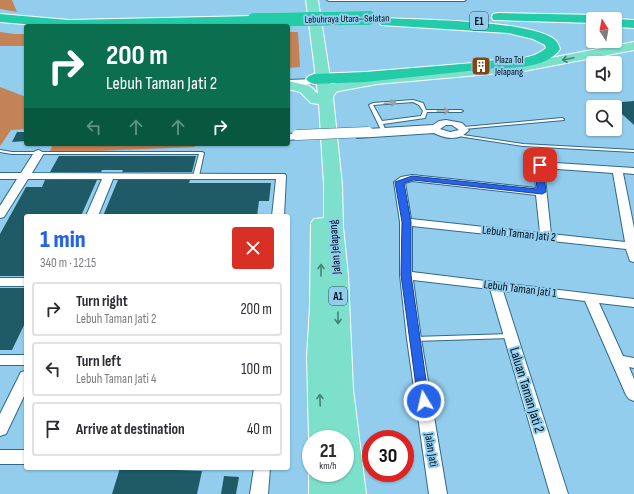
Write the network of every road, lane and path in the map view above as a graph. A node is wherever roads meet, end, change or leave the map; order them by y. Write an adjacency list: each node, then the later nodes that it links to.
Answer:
1 (306, 0): 22 (main road, Jalan Jelapang / A1)
2 (312, 0): 22 (main road, Jalan Jelapang / A1)
3 (329, 0): 4 (lane)
4 (464, 0)
5 (0, 18): 12 (highway, Lebuhraya Utara–Selatan / E1)
6 (586, 19): 7 (highway, Lebuhraya Utara–Selatan / E1)
7 (367, 20): 11 (highway, Lebuhraya Utara–Selatan / E1); 12 (highway, Lebuhraya Utara–Selatan / E1)
8 (622, 20): 9 (highway)
9 (634, 20)
10 (0, 22): 15 (highway)
11 (386, 22): 13 (highway, Lebuhraya Utara–Selatan / E1); 19 (highway)
12 (254, 23): 16 (highway, Lebuhraya Utara–Selatan / E1)
13 (586, 23)
14 (622, 23): 17 (highway)
15 (24, 24)
16 (237, 24)
17 (634, 24)
18 (634, 46): 22 (main road, one-way to 22)
19 (488, 65)
20 (473, 67): 22 (highway)
21 (290, 78): 22 (main road)
22 (319, 82): 23 (main road); 62 (main road, Jalan Jelapang / A1, one-way to 22); 69 (main road, Jalan Jelapang / A1, one-way to 69)
23 (290, 85)
24 (425, 111): 25 (lane, one-way to 25); 27 (lane); 27 (lane, one-way to 24)
25 (461, 111)
26 (562, 119): 29 (lane)
27 (382, 127): 28 (street); 30 (street, bridge)
28 (436, 129): 29 (street); 30 (street, bridge)
29 (461, 132): 31 (lane)
30 (291, 135)
31 (634, 151)
32 (0, 152): 33 (lane)
33 (39, 154): 37 (street); 39 (lane)
34 (617, 169): 35 (street); 40 (street); 46 (street)
35 (634, 171)
36 (0, 176): 37 (street)
37 (25, 176): 38 (street); 43 (street)
38 (109, 176): 39 (street); 41 (street)
39 (196, 176): 42 (street)
40 (542, 192): 44 (street, Jalan Jati); 45 (street)
41 (93, 214)
42 (278, 214)
43 (0, 215)
44 (406, 222): 45 (street, Lebuh Taman Jati 2); 47 (street, Jalan Jati)
45 (546, 238): 46 (street, Lebuh Taman Jati 2)
46 (633, 252)
47 (406, 275): 50 (street, Lebuh Taman Jati 1); 54 (street, Jalan Jati)
48 (0, 282): 49 (street)
49 (24, 282)
50 (495, 286): 51 (street, Lebuh Taman Jati 1); 53 (street, Laluan Taman Jati 2)
51 (590, 298): 52 (street, Lebuh Taman Jati 1); 57 (street)
52 (634, 303)
53 (510, 336): 54 (lane); 71 (street, Laluan Taman Jati 2)
54 (414, 339): 70 (street, Jalan Jati)
55 (0, 360): 56 (street)
56 (24, 360)
57 (618, 360): 58 (street); 60 (street)
58 (634, 363)
59 (24, 380): 61 (street)
60 (634, 395)
61 (0, 430)
62 (322, 430)
63 (0, 457): 64 (street)
64 (24, 457)
65 (262, 470): 67 (street)
66 (323, 482): 68 (main road)
67 (260, 494)
68 (323, 494)
69 (352, 494)
70 (438, 494)
71 (559, 494)

